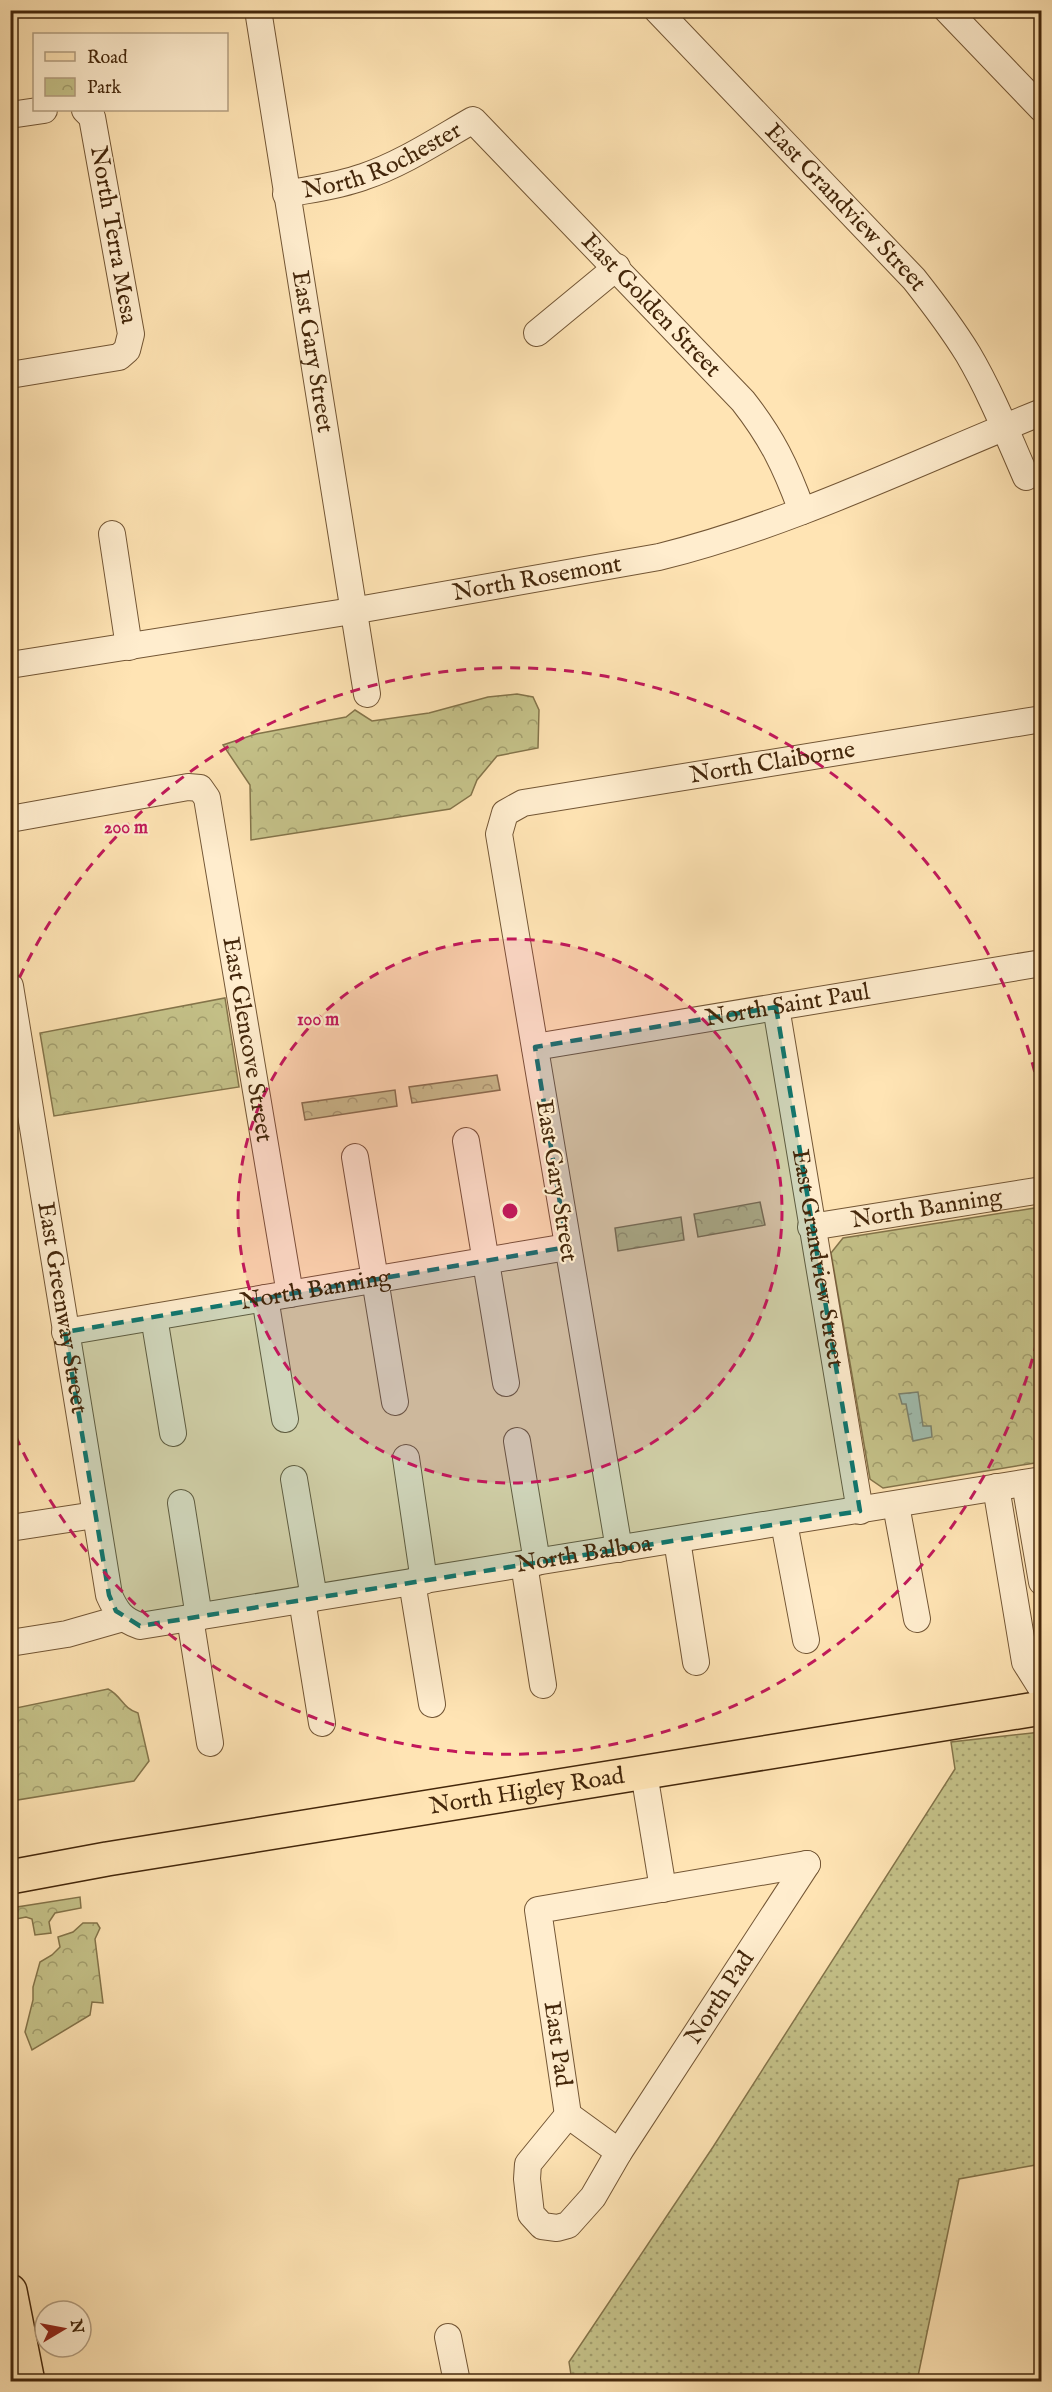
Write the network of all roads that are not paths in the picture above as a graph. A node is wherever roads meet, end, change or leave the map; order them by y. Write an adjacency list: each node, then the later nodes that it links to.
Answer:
1 (258, 10): 9 (street, East Gary Street)
2 (657, 10): 14 (street, East Grandview Street)
3 (948, 10): 4 (street)
4 (1041, 109)
5 (37, 111): 7 (street)
6 (86, 111): 12 (street, North Terra Mesa)
7 (10, 115)
8 (473, 120): 9 (street, North Rochester); 10 (street, East Golden Street)
9 (286, 194): 18 (street, East Gary Street)
10 (617, 267): 11 (street); 16 (street, East Golden Street)
11 (537, 333)
12 (10, 375)
13 (1041, 412): 14 (street, North Rosemont)
14 (1004, 427): 15 (street, East Grandview Street); 16 (street, North Rosemont)
15 (1026, 477)
16 (802, 511): 18 (street, North Rosemont)
17 (112, 534): 19 (street)
18 (352, 610): 19 (street, North Rosemont); 21 (street, East Gary Street)
19 (129, 647): 20 (street, North Rosemont)
20 (10, 665)
21 (366, 694)
22 (1041, 719): 23 (street, North Claiborne)
23 (505, 813): 28 (street, East Gary Street)
24 (10, 819): 37 (street, East Glencove Street)
25 (1041, 963): 27 (street, North Saint Paul)
26 (10, 986): 29 (street, East Greenway Street)
27 (776, 1007): 28 (street, North Saint Paul); 33 (street, East Grandview Street)
28 (535, 1047): 34 (street, East Gary Street)
29 (14, 1056): 39 (street, East Greenway Street)
30 (466, 1141): 35 (street)
31 (355, 1157): 36 (street)
32 (1041, 1190): 33 (street, North Banning)
33 (811, 1227): 51 (street, East Grandview Street)
34 (567, 1247): 35 (street, North Banning); 56 (street, East Gary Street)
35 (485, 1261): 36 (street, North Banning); 40 (street)
36 (374, 1280): 37 (street, North Banning); 41 (street)
37 (278, 1296): 38 (street, North Banning); 42 (street, East Glencove Street)
38 (154, 1317): 39 (street, North Banning); 43 (street)
39 (65, 1332): 52 (street, East Greenway Street)
40 (506, 1383)
41 (395, 1402)
42 (285, 1419)
43 (173, 1433)
44 (517, 1441): 57 (street)
45 (406, 1458): 58 (street)
46 (294, 1479): 60 (street)
47 (1033, 1481): 48 (street, North Balboa); 59 (street)
48 (996, 1487): 50 (street, North Balboa); 68 (street)
49 (180, 1503): 61 (street)
50 (896, 1505): 51 (street, North Balboa); 62 (street)
51 (860, 1511): 53 (street, North Balboa)
52 (95, 1515): 54 (street); 63 (street, East Greenway Street)
53 (784, 1523): 55 (street, North Balboa); 64 (street)
54 (10, 1528)
55 (677, 1540): 56 (street, North Balboa); 66 (street)
56 (619, 1549): 57 (street, North Balboa)
57 (531, 1563): 58 (street, North Balboa); 67 (street)
58 (418, 1581): 60 (street, North Balboa); 69 (street)
59 (1041, 1582)
60 (308, 1599): 61 (street, North Balboa); 71 (street)
61 (195, 1617): 63 (street, North Balboa); 72 (street)
62 (916, 1619)
63 (125, 1620): 65 (street, North Balboa)
64 (806, 1640)
65 (10, 1643)
66 (696, 1662)
67 (543, 1685)
68 (1041, 1689)
69 (432, 1704)
70 (1041, 1708): 73 (main road, North Higley Road)
71 (322, 1723)
72 (210, 1743)
73 (644, 1773): 74 (main road, North Higley Road); 75 (street)
74 (10, 1877)
75 (663, 1889): 76 (street, North Pad); 78 (street, North Pad)
76 (538, 1910): 77 (street, East Pad)
77 (568, 2115): 78 (street, East Pad); 78 (street, North Pad)
78 (619, 2152)
79 (10, 2291): 81 (main road)
80 (448, 2337): 82 (street)
81 (28, 2382)
82 (457, 2382)

